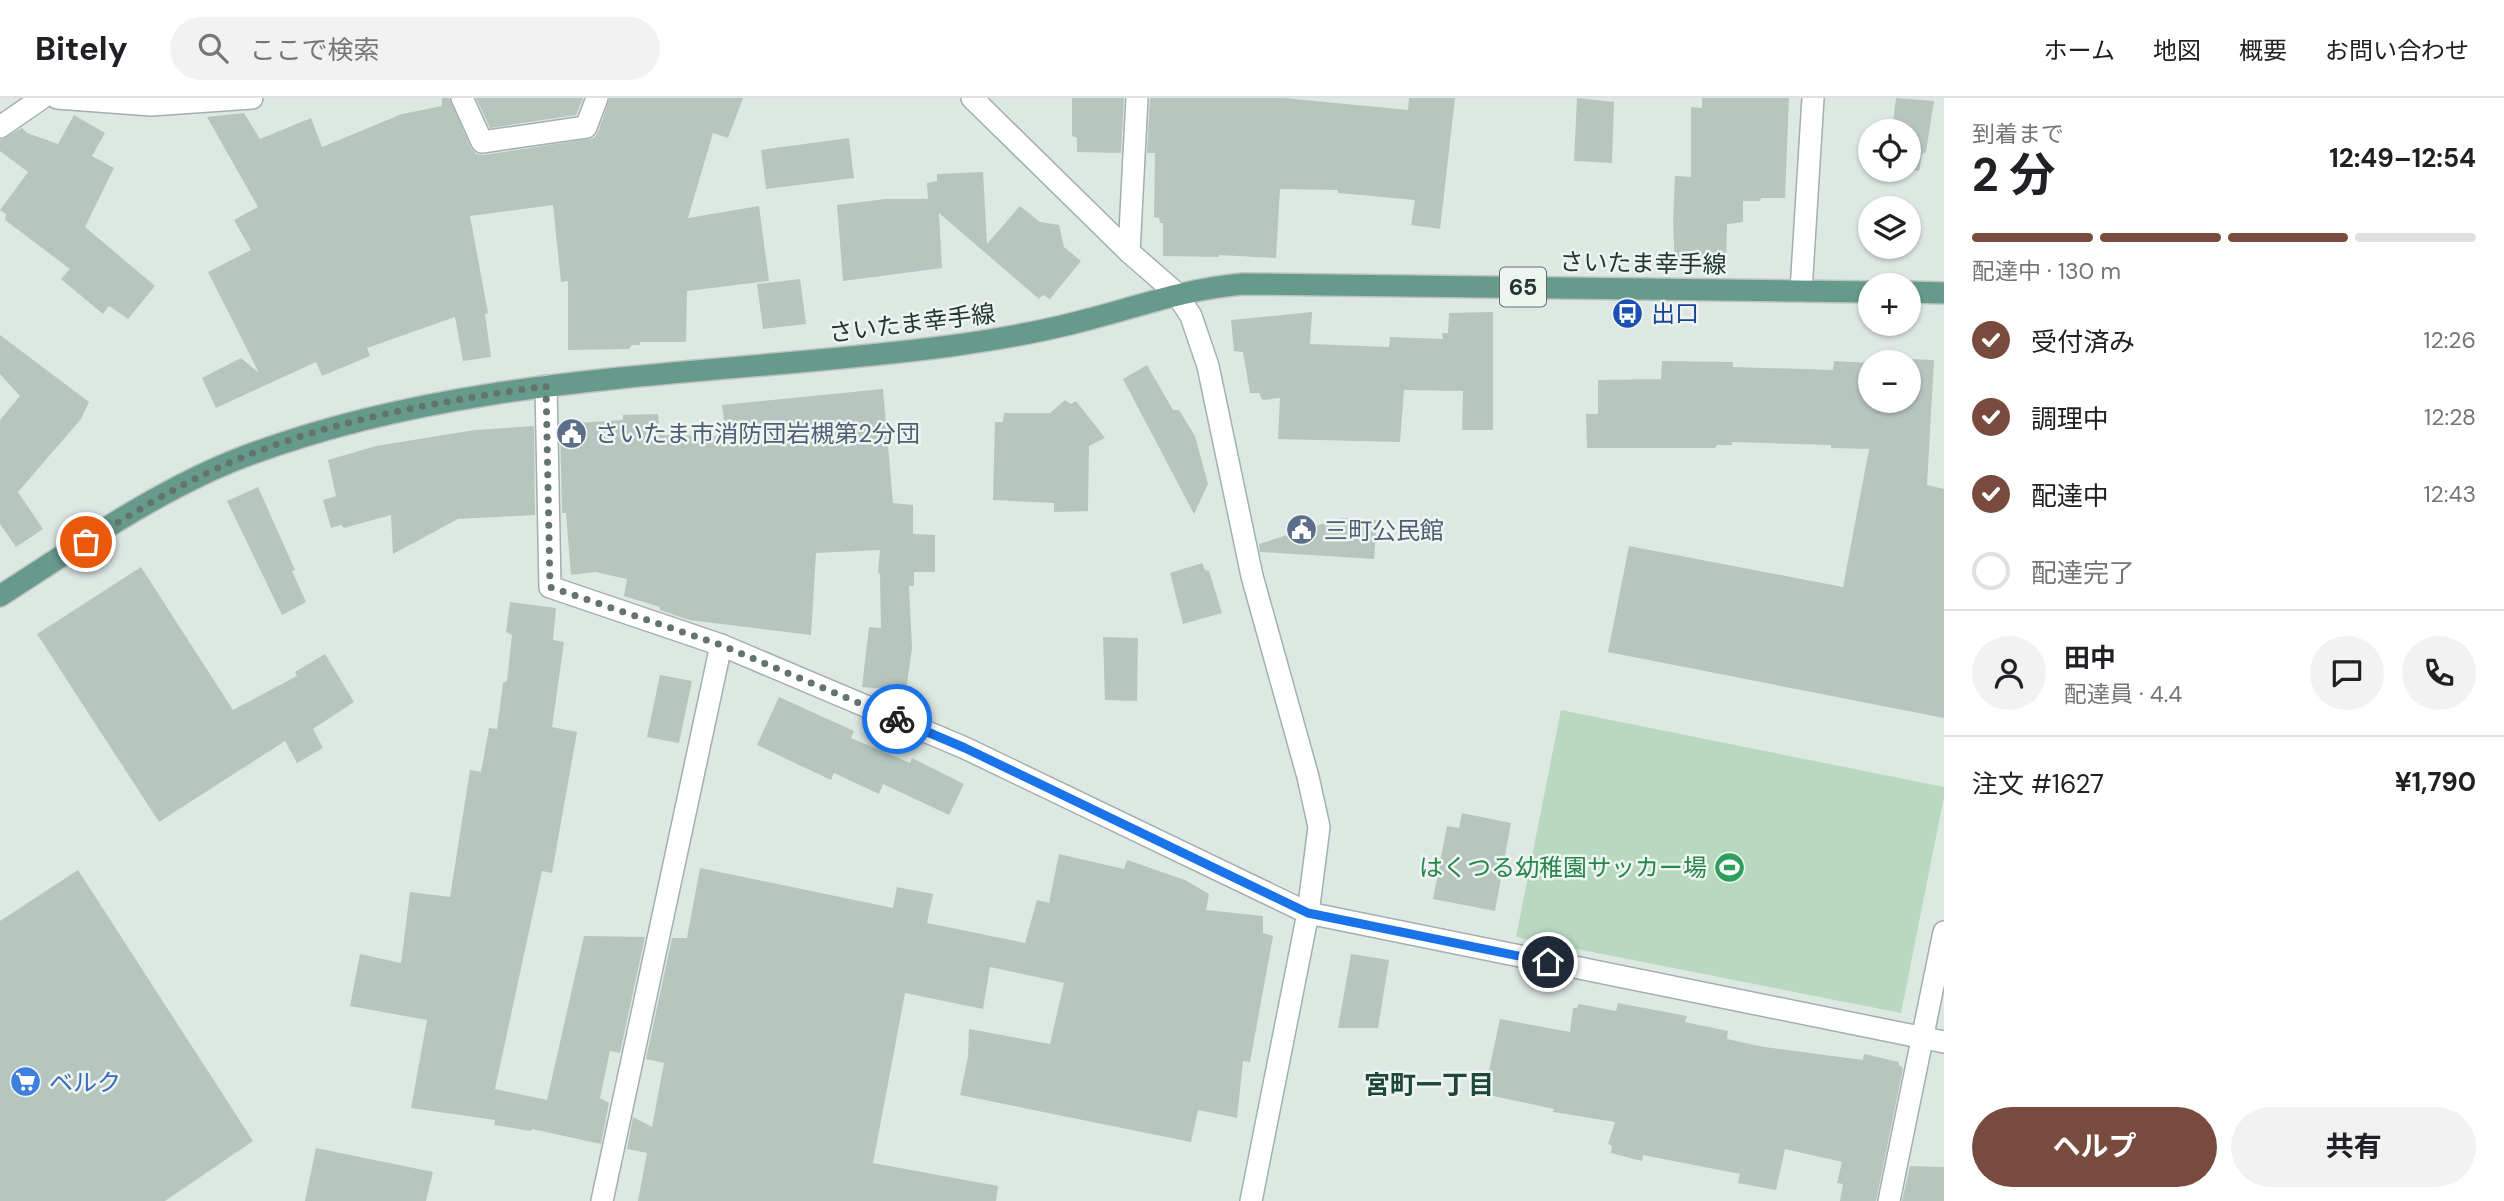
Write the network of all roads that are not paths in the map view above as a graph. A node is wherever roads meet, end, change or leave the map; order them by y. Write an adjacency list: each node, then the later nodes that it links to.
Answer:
1 (42, 98): 10 (street)
2 (57, 98): 9 (street)
3 (252, 98): 9 (street)
4 (462, 98): 5 (street)
5 (597, 98)
6 (972, 98): 11 (street)
7 (1137, 98): 11 (street)
8 (1814, 98): 12 (street)
9 (188, 100)
10 (0, 127)
11 (1129, 252): 15 (street)
12 (1801, 291): 13 (main road, さいたま幸手線 / 65); 15 (main road, さいたま幸手線 / 65)
13 (1858, 292)
14 (1921, 292): 16 (main road)
15 (1176, 293): 17 (main road, さいたま幸手線 / 65); 20 (street)
16 (1944, 293)
17 (546, 386): 18 (main road, さいたま幸手線 / 65); 19 (street)
18 (0, 596)
19 (721, 645): 20 (street); 24 (street)
20 (1308, 913): 22 (street); 25 (street)
21 (1944, 932): 22 (street)
22 (1921, 1037): 23 (street); 26 (street)
23 (1944, 1042)
24 (602, 1201)
25 (1251, 1201)
26 (1889, 1201)

